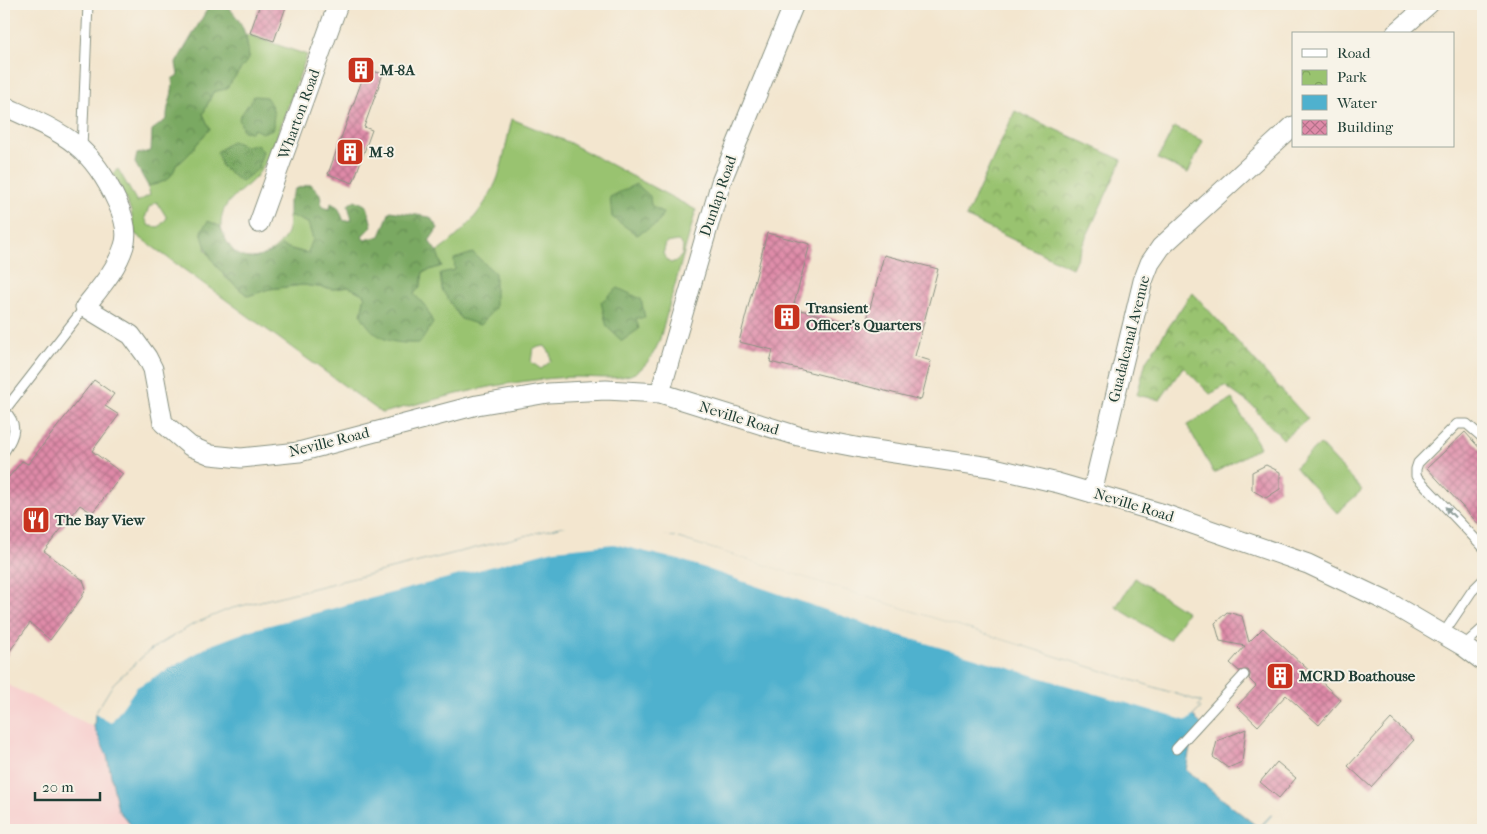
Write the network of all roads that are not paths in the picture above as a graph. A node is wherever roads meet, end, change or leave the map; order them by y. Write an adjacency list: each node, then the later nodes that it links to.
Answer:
1 (88, 4): 8 (lane)
2 (338, 4): 9 (street, Wharton Road)
3 (794, 4): 11 (street, Dunlap Road)
4 (1429, 4): 5 (street)
5 (1397, 32)
6 (4, 106): 8 (street)
7 (1292, 127): 15 (street, Guadalcanal Avenue)
8 (82, 148): 10 (street)
9 (259, 223)
10 (85, 307): 11 (street, Neville Road); 12 (lane)
11 (660, 393): 15 (street, Neville Road)
12 (4, 410): 14 (lane)
13 (1483, 438): 16 (lane, one-way to 13)
14 (4, 452)
15 (1092, 493): 19 (street, Neville Road)
16 (1483, 548)
17 (1483, 580): 19 (lane)
18 (1483, 628): 20 (lane)
19 (1443, 634): 20 (street, Neville Road)
20 (1463, 646): 21 (street, Neville Road)
21 (1483, 661)
22 (1244, 675): 23 (lane)
23 (1176, 749)

